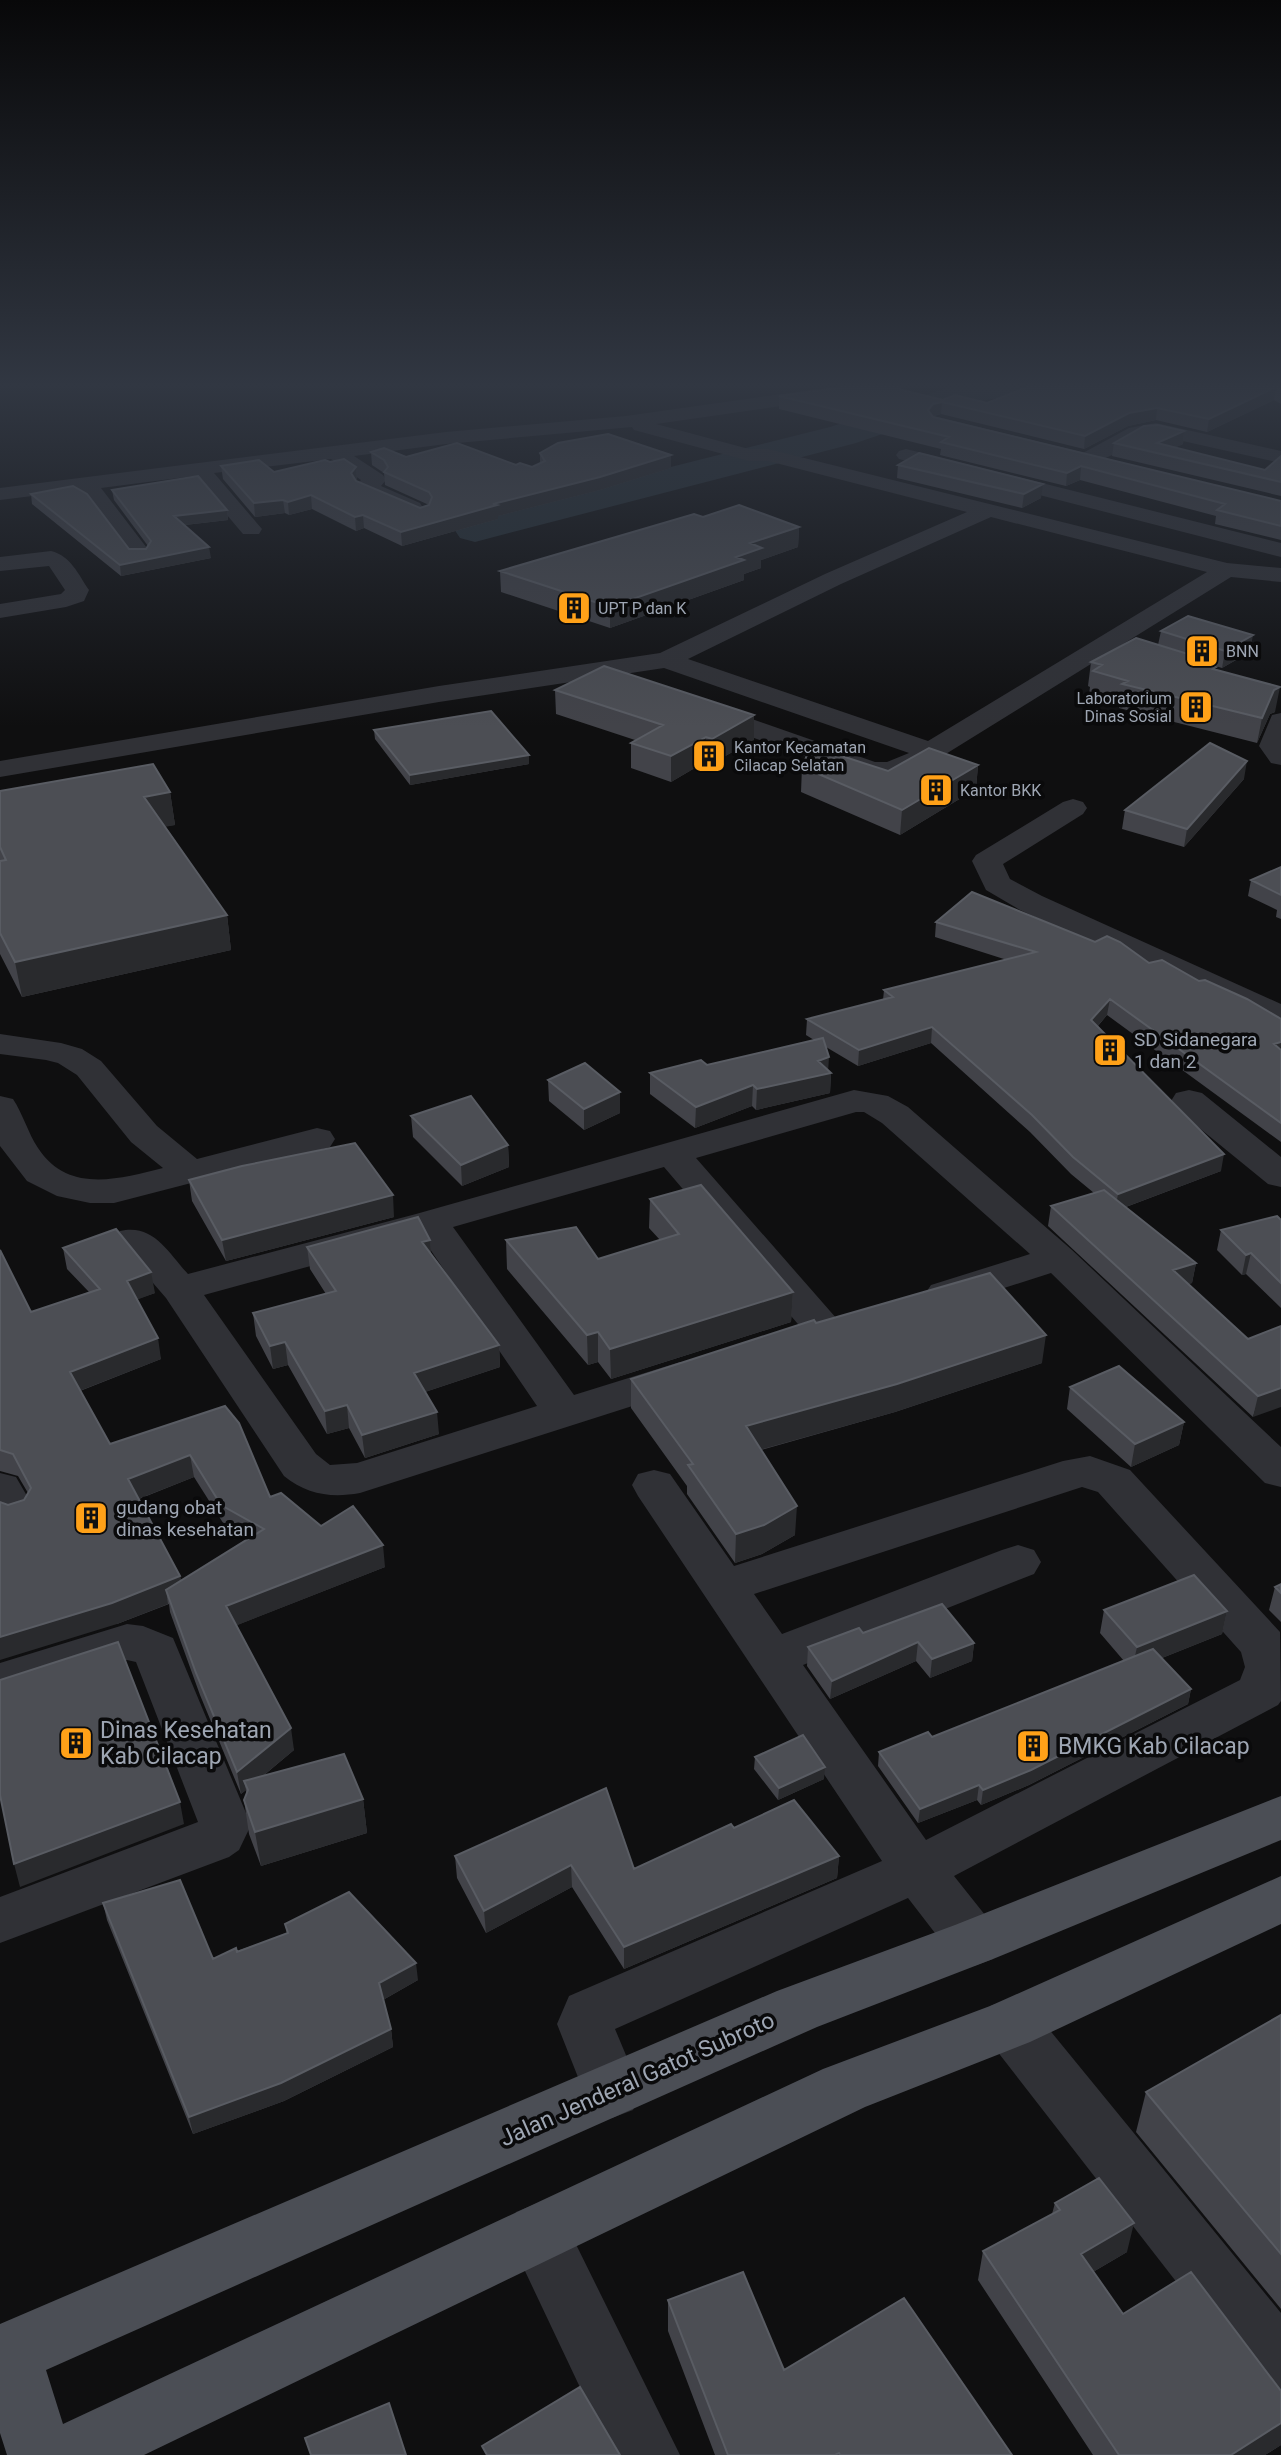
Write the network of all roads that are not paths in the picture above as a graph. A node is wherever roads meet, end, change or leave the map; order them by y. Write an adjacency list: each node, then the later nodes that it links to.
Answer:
1 (97, 498): 12 (street)
2 (224, 498): 10 (street)
3 (389, 498): 8 (street)
4 (932, 498): 7 (street)
5 (1074, 498): 11 (street)
6 (35, 510): 9 (street)
7 (987, 511): 14 (street); 18 (street)
8 (420, 512)
9 (0, 515)
10 (251, 529)
11 (1281, 550)
12 (139, 552)
13 (0, 564): 17 (street)
14 (1227, 570): 15 (street); 19 (street)
15 (1281, 575)
16 (726, 606): 18 (street)
17 (0, 611)
18 (701, 642): 21 (street)
19 (1108, 643): 20 (street); 26 (street)
20 (1135, 652)
21 (666, 660): 22 (street); 28 (street)
22 (788, 703): 25 (street); 26 (street)
23 (684, 704): 25 (street)
24 (1281, 721): 27 (street)
25 (746, 726): 26 (street)
26 (930, 751)
27 (1277, 753)
28 (0, 769)
29 (1073, 808): 30 (street)
30 (1281, 1016)
31 (0, 1044): 36 (street)
32 (1189, 1101): 37 (street)
33 (0, 1107): 36 (street)
34 (317, 1139): 36 (street)
35 (671, 1152): 38 (street); 40 (street); 43 (street)
36 (190, 1172)
37 (1281, 1176)
38 (430, 1222): 41 (street); 45 (street)
39 (134, 1239): 41 (street)
40 (1058, 1258): 42 (street); 46 (street)
41 (180, 1289): 45 (street)
42 (913, 1303)
43 (824, 1329)
44 (711, 1366): 45 (street)
45 (564, 1413)
46 (1281, 1472)
47 (654, 1485): 49 (street)
48 (1018, 1562): 50 (street)
49 (723, 1586): 50 (street); 53 (street)
50 (773, 1657): 53 (street)
51 (0, 1682): 55 (street)
52 (1281, 1816): 56 (main road, Jalan Jenderal Gatot Subroto)
53 (917, 1870): 56 (street); 58 (street)
54 (1281, 1899): 57 (main road)
55 (0, 1920)
56 (974, 1942): 58 (main road, Jalan Jenderal Gatot Subroto)
57 (1010, 2024): 59 (main road); 61 (street)
58 (612, 2091): 60 (main road, Jalan Jenderal Gatot Subroto)
59 (538, 2233): 63 (main road); 64 (street)
60 (3, 2344): 62 (main road)
61 (1281, 2364)
62 (40, 2455)
63 (72, 2455)
64 (647, 2455)

